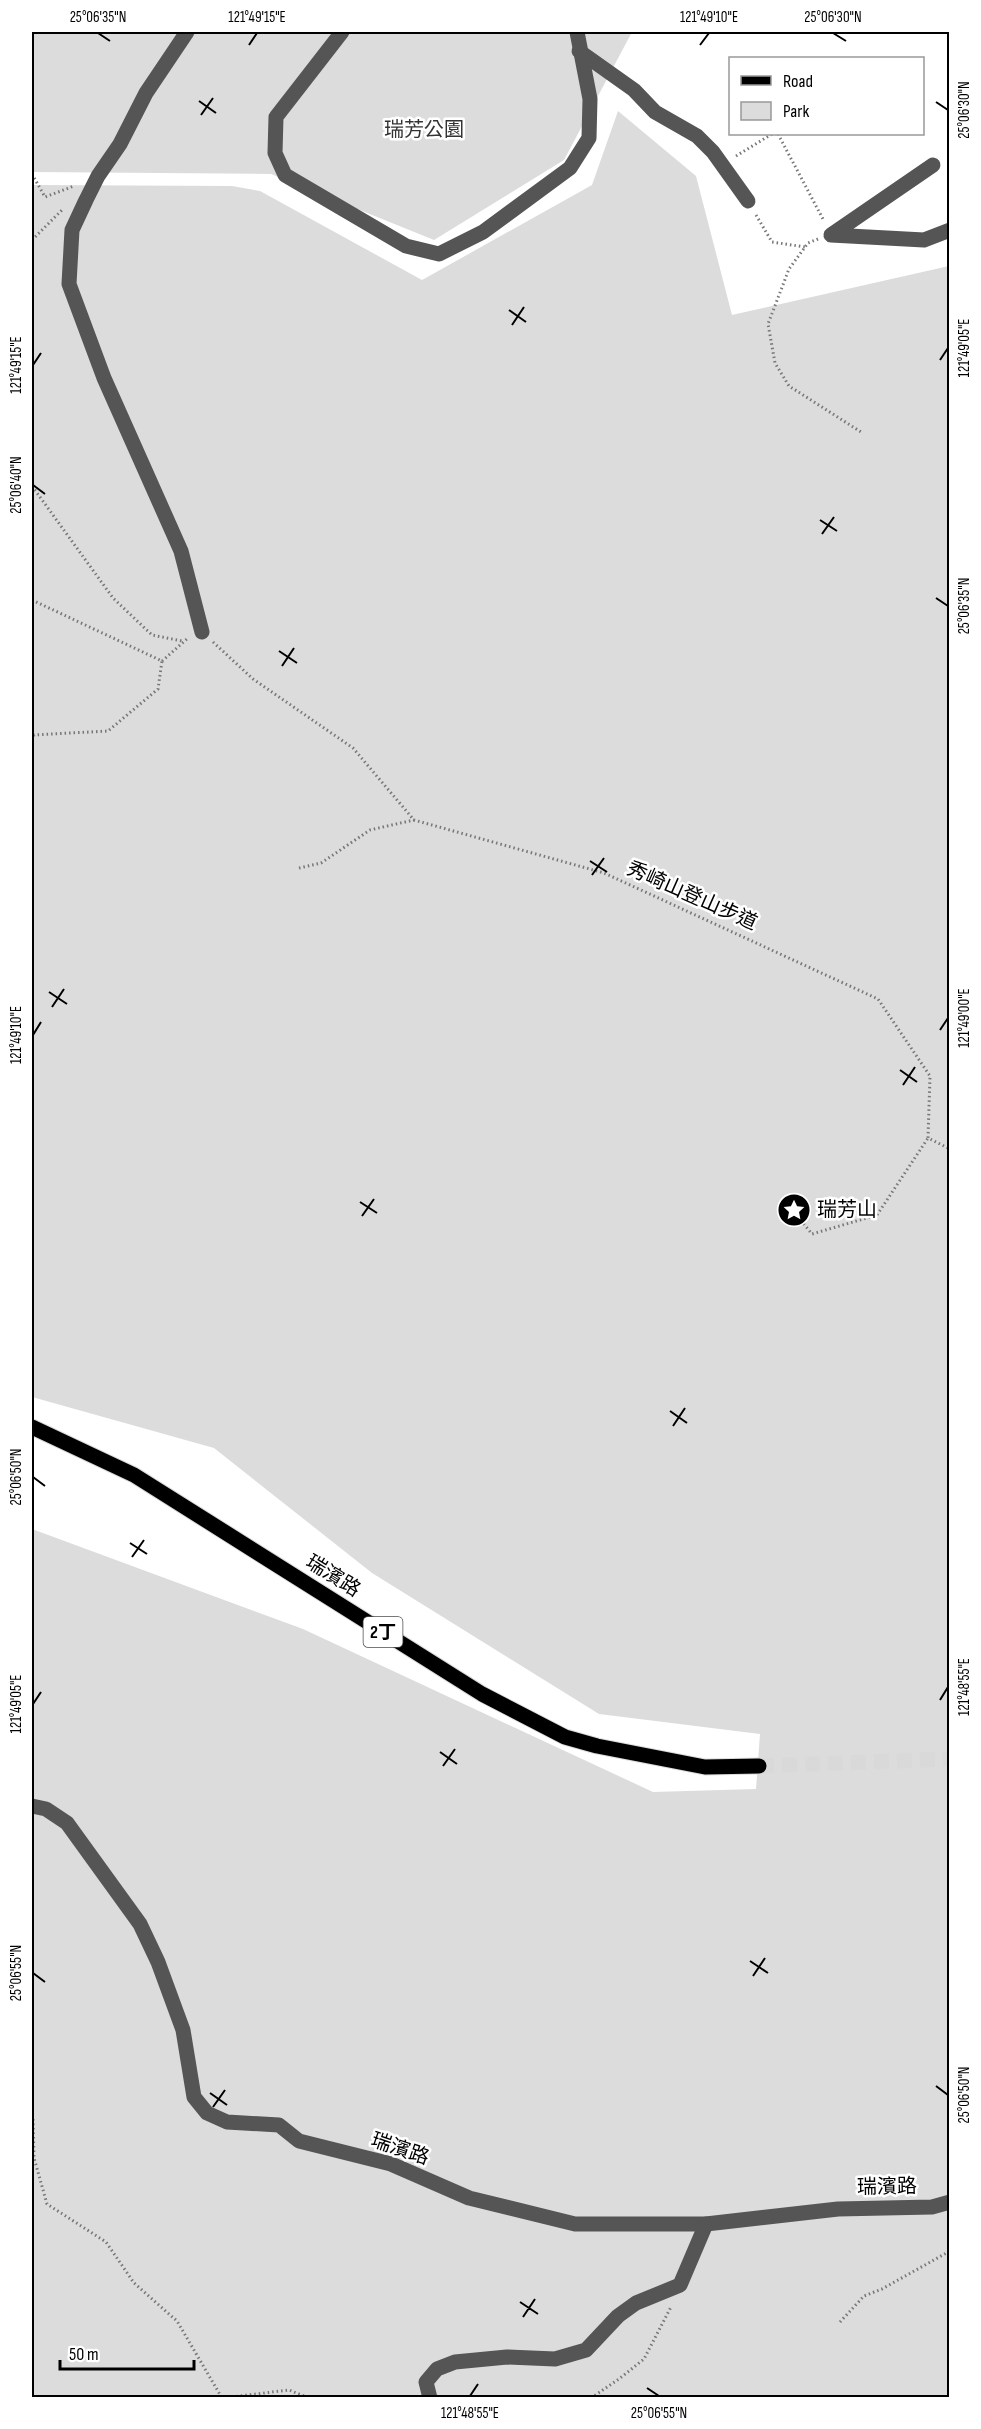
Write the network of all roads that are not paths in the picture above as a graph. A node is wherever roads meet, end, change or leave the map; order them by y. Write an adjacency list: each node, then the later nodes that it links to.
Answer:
1 (187, 32): 8 (street)
2 (342, 32): 4 (street)
3 (577, 32): 4 (street)
4 (579, 51): 6 (street)
5 (933, 165): 7 (street)
6 (748, 201)
7 (950, 230)
8 (202, 632)
9 (32, 1427): 10 (main road, 瑞濱路 / 2丁)
10 (759, 1766)
11 (32, 1806): 13 (street, 瑞濱路)
12 (950, 2202): 13 (street, 瑞濱路)
13 (706, 2224): 14 (street)
14 (430, 2397)

